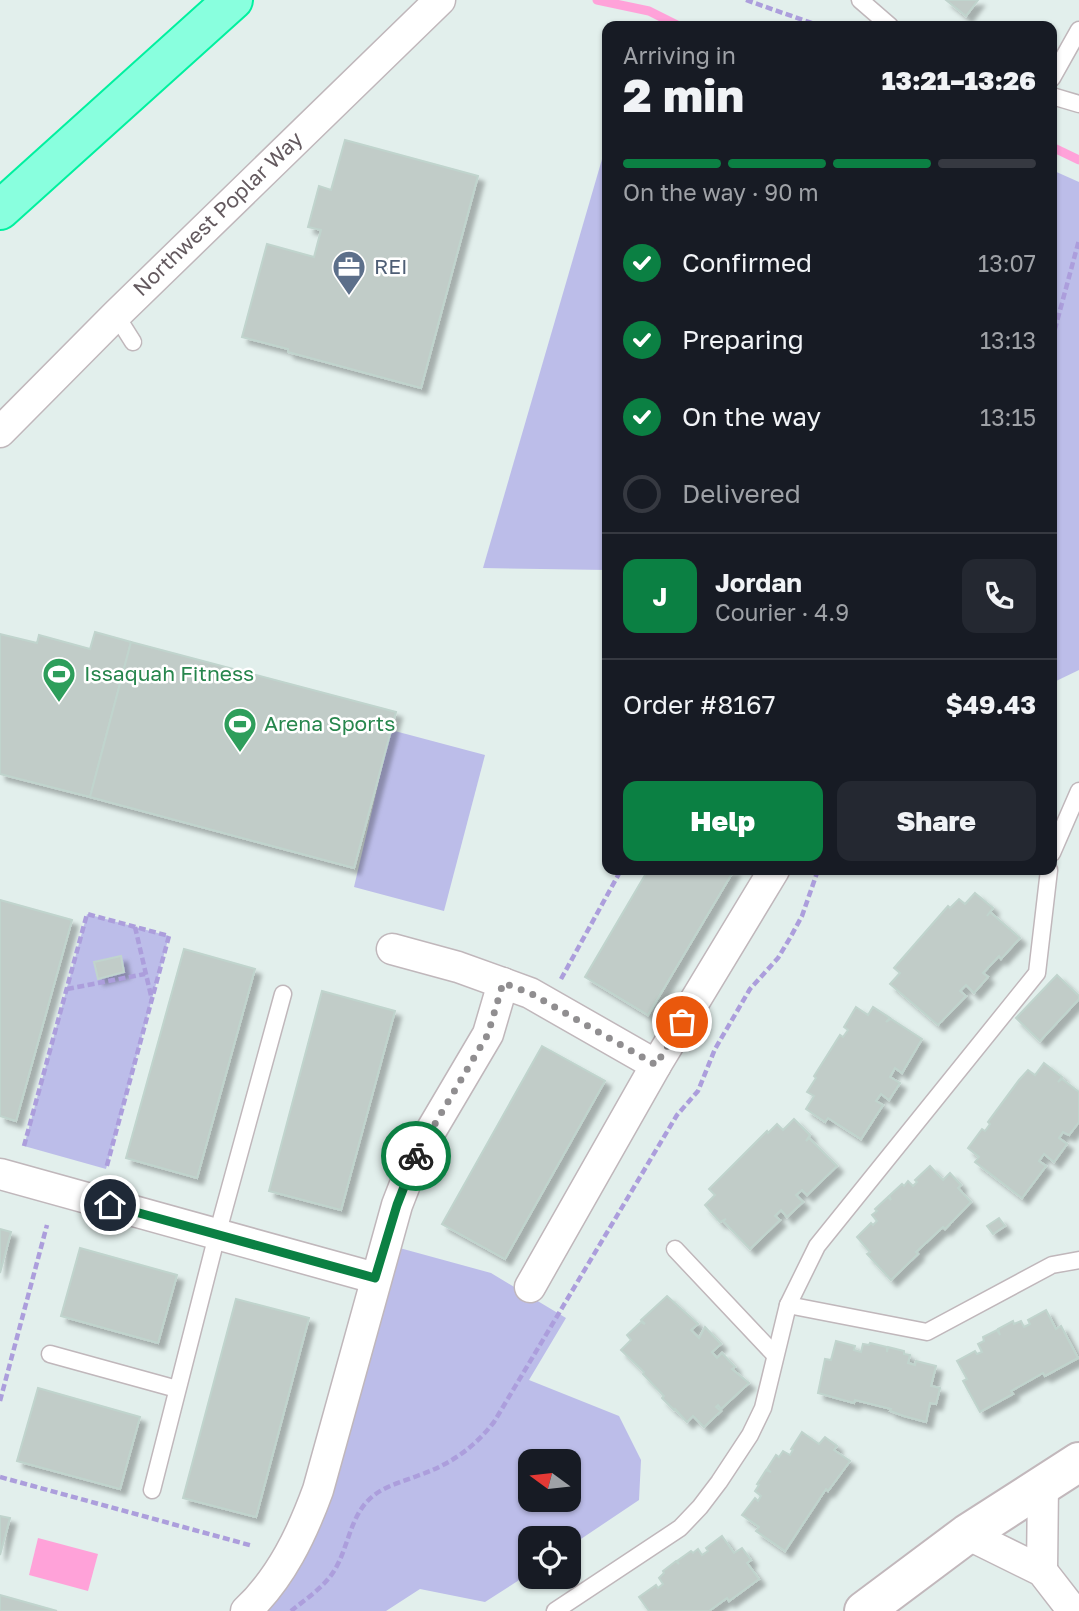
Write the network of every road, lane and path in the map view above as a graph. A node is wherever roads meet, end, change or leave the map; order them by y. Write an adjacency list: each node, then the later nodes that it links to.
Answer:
1 (193, 0): 12 (highway)
2 (233, 0): 13 (highway)
3 (440, 0): 15 (street, Northwest Poplar Way)
4 (746, 0): 6 (path)
5 (860, 0): 7 (lane)
6 (806, 21)
7 (884, 21)
8 (1079, 30): 9 (lane)
9 (1057, 69)
10 (1057, 97): 11 (lane)
11 (1079, 104)
12 (0, 198)
13 (0, 210)
14 (1079, 240): 16 (path)
15 (116, 315): 17 (lane); 18 (street, Northwest Poplar Way)
16 (1057, 321)
17 (133, 342)
18 (0, 432)
19 (1079, 791): 20 (lane)
20 (1057, 842)
21 (618, 875): 27 (path)
22 (771, 875): 32 (street)
23 (1048, 875): 42 (lane)
24 (135, 927): 26 (path); 29 (path); 31 (path)
25 (391, 949): 28 (street)
26 (145, 974): 29 (path); 31 (path)
27 (559, 982)
28 (503, 983): 32 (street); 40 (street)
29 (67, 989): 33 (path)
30 (283, 994): 37 (lane)
31 (152, 1001): 34 (path)
32 (656, 1065): 41 (street)
33 (24, 1146)
34 (106, 1169)
35 (0, 1174): 37 (street)
36 (47, 1225): 46 (path)
37 (217, 1235): 40 (street); 45 (lane)
38 (675, 1248): 44 (lane)
39 (1079, 1261): 42 (lane)
40 (375, 1278): 54 (street)
41 (530, 1287)
42 (788, 1304): 44 (lane)
43 (50, 1354): 45 (lane)
44 (775, 1355): 55 (lane)
45 (177, 1390): 50 (lane)
46 (0, 1401)
47 (1079, 1462): 49 (street)
48 (0, 1477): 52 (path)
49 (1043, 1484): 51 (street); 53 (street)
50 (152, 1490)
51 (967, 1534): 53 (street); 56 (street)
52 (253, 1546)
53 (1042, 1571): 57 (street)
54 (246, 1611)
55 (555, 1611)
56 (864, 1611)
57 (1073, 1611)

